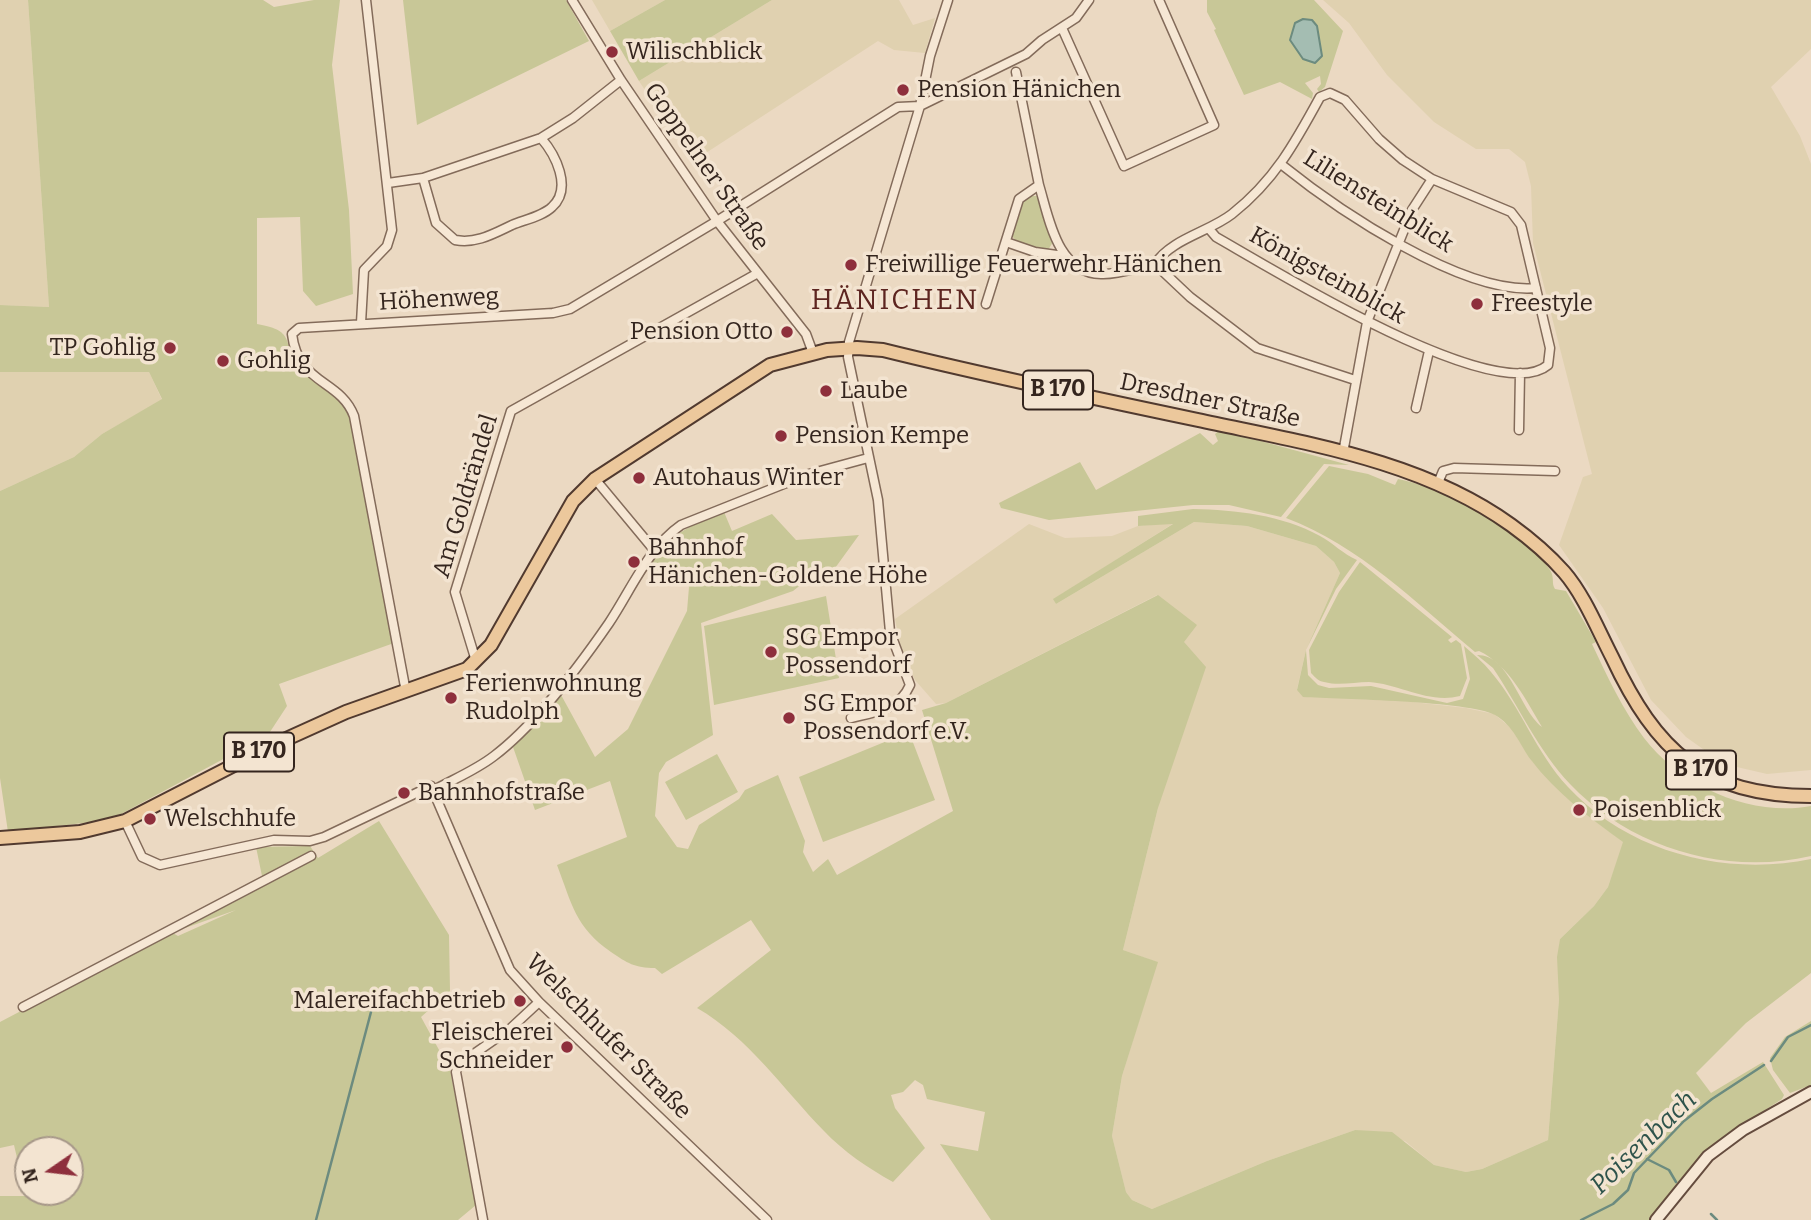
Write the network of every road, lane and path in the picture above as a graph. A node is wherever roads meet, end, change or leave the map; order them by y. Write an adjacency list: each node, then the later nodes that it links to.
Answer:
1 (366, 0): 14 (street)
2 (572, 0): 8 (street, Goppelner Straße)
3 (948, 0): 9 (street)
4 (1089, 0): 6 (street, Höhenweg)
5 (1159, 0): 6 (street)
6 (1062, 28): 9 (street, Höhenweg)
7 (1016, 72): 15 (street)
8 (621, 80): 10 (street); 16 (street, Goppelner Straße)
9 (920, 106): 16 (street, Höhenweg); 27 (street)
10 (541, 138): 12 (street); 12 (street)
11 (1282, 165): 13 (street); 17 (street); 19 (street, Liliensteinblick)
12 (423, 178): 14 (street)
13 (1432, 179): 19 (street); 23 (street)
14 (388, 183): 25 (street)
15 (1039, 185): 18 (street); 20 (street)
16 (717, 221): 22 (street, Goppelner Straße); 25 (street, Höhenweg)
17 (1210, 230): 21 (street); 26 (street, Königsteinblick)
18 (1006, 242): 20 (street); 24 (street)
19 (1398, 243): 23 (street, Liliensteinblick); 26 (street)
20 (1064, 256): 21 (street)
21 (1156, 264): 31 (street)
22 (758, 273): 29 (street, Goppelner Straße); 40 (street, Am Goldrändel)
23 (1536, 288): 30 (street)
24 (986, 304)
25 (361, 323): 41 (street, Höhenweg)
26 (1367, 323): 28 (street, Königsteinblick); 31 (street)
27 (849, 348): 29 (main road, Dresdner Straße / B 170); 34 (main road, Dresdner Straße / B 170); 35 (street)
28 (1429, 351): 30 (street, Königsteinblick); 32 (street)
29 (813, 353): 37 (main road, Dresdner Straße / B 170)
30 (1520, 373): 33 (street)
31 (1355, 380): 34 (street)
32 (1416, 408)
33 (1519, 430)
34 (1343, 453): 38 (main road, Dresdner Straße / B 170)
35 (869, 458): 39 (street); 42 (street)
36 (1555, 471): 38 (street)
37 (595, 479): 39 (street); 40 (main road, Dresdner Straße / B 170)
38 (1438, 483): 44 (main road, Dresdner Straße / B 170)
39 (654, 550): 43 (street)
40 (476, 661): 41 (main road, B 170)
41 (406, 692): 45 (main road, B 170)
42 (850, 718)
43 (434, 790): 45 (street); 48 (street, Welschhufer Straße)
44 (1811, 796)
45 (125, 821): 46 (main road, B 170)
46 (0, 838)
47 (311, 856): 49 (street)
48 (539, 1002): 51 (street); 52 (street, Welschhufer Straße)
49 (23, 1007)
50 (1811, 1092): 53 (main road)
51 (483, 1220)
52 (767, 1220)
53 (1657, 1220)

